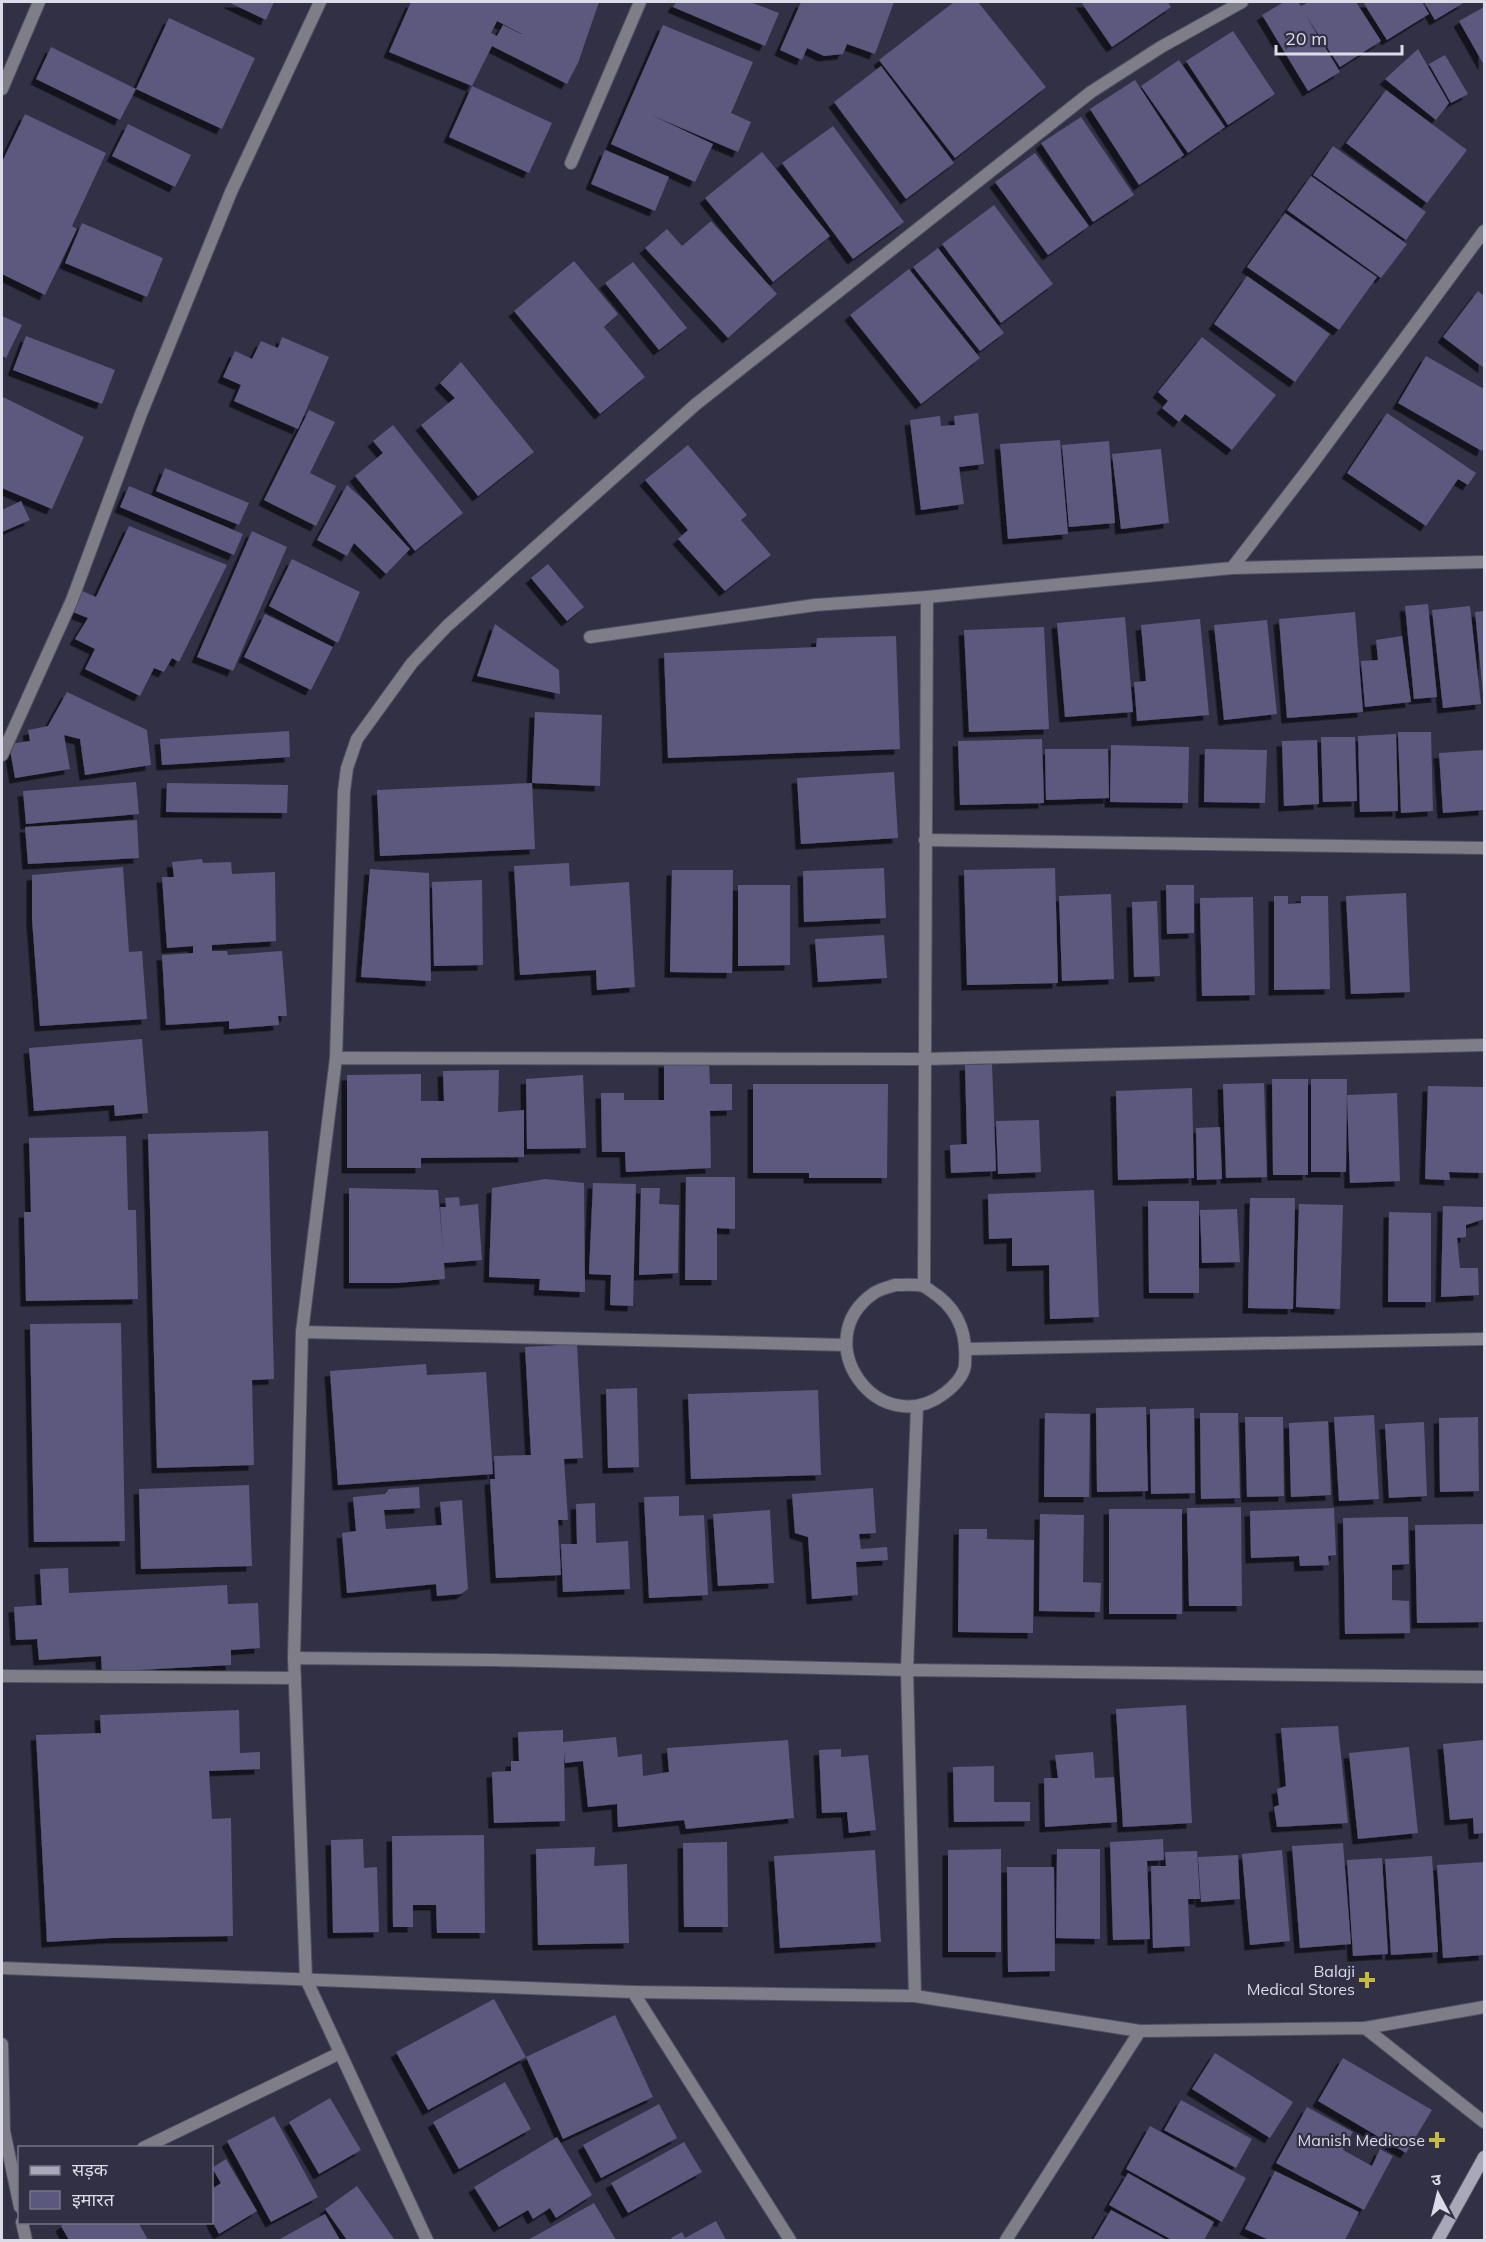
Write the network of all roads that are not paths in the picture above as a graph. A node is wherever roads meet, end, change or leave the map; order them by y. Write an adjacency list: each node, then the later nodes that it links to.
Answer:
1 (39, 2): 5 (street)
2 (320, 2): 12 (street)
3 (640, 2): 6 (street)
4 (1242, 2): 16 (street)
5 (2, 89)
6 (571, 163)
7 (1485, 231): 9 (street)
8 (1485, 562): 9 (street)
9 (1232, 568): 10 (street)
10 (927, 597): 11 (street); 13 (street)
11 (590, 637)
12 (2, 755)
13 (925, 840): 14 (street); 17 (street)
14 (1485, 848)
15 (1485, 1045): 17 (street)
16 (336, 1059): 17 (street); 19 (street)
17 (924, 1059): 18 (street)
18 (924, 1286): 21 (street); 22 (street)
19 (302, 1332): 21 (street); 24 (street)
20 (1485, 1340): 22 (street)
21 (846, 1345): 23 (street)
22 (966, 1349): 23 (street)
23 (917, 1406): 25 (street)
24 (294, 1658): 25 (street); 28 (street)
25 (907, 1670): 27 (street); 32 (street)
26 (2, 1677): 28 (street)
27 (1485, 1677)
28 (295, 1678): 30 (street)
29 (2, 1968): 30 (street)
30 (306, 1979): 31 (street); 37 (street)
31 (633, 1992): 32 (street); 45 (street)
32 (915, 1996): 35 (street)
33 (1485, 2007): 34 (street)
34 (1365, 2028): 35 (street); 38 (street)
35 (1140, 2031): 46 (street)
36 (2, 2044): 41 (street)
37 (340, 2053): 39 (street); 44 (street)
38 (1485, 2122)
39 (147, 2146)
40 (1485, 2157): 47 (street)
41 (18, 2202)
42 (22, 2224): 43 (street)
43 (26, 2241)
44 (427, 2241)
45 (790, 2241)
46 (1006, 2241)
47 (1438, 2241)

